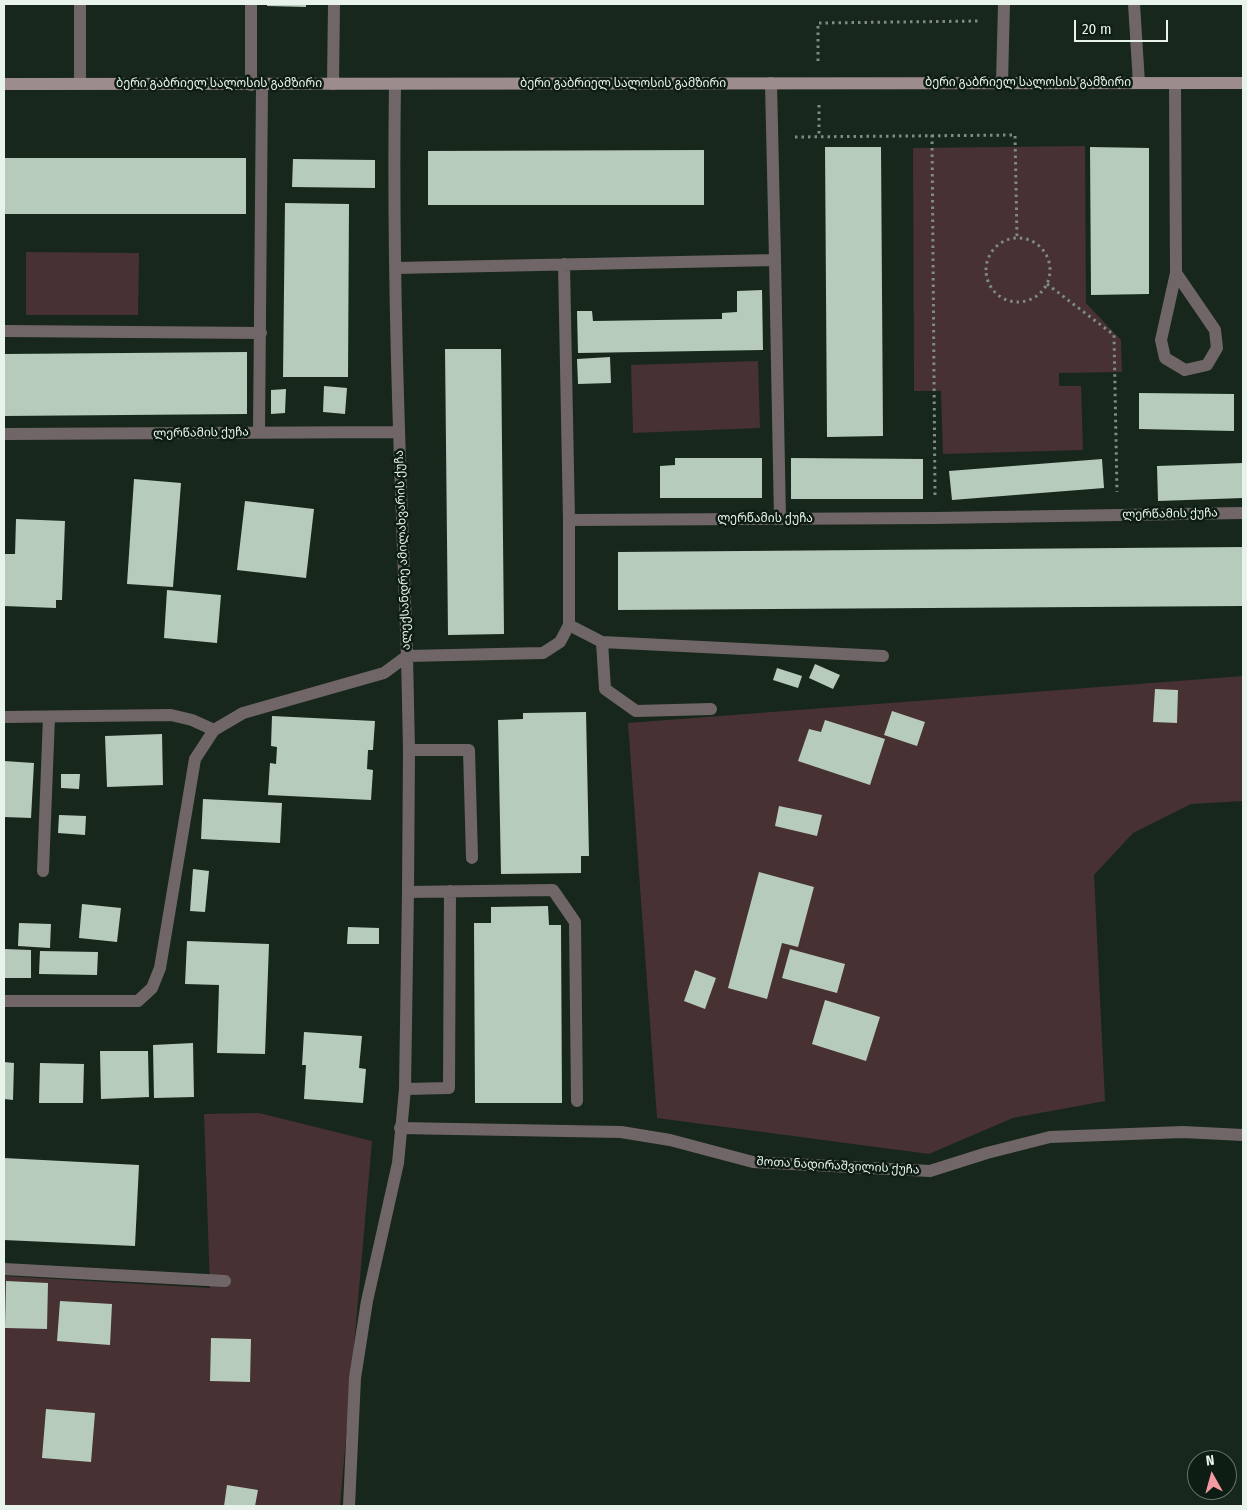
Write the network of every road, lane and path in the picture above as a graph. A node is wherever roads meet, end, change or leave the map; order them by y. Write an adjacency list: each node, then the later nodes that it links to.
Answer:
1 (80, 4): 13 (street)
2 (251, 4): 17 (street)
3 (334, 4): 14 (street)
4 (1004, 4): 6 (street)
5 (1134, 4): 16 (street)
6 (1004, 21): 8 (path); 9 (street)
7 (771, 83): 8 (main road, ბერი გაბრიელ სალოსის გამზირი); 15 (main road, ბერი გაბრიელ სალოსის გამზირი); 20 (street)
8 (818, 83): 9 (main road, ბერი გაბრიელ სალოსის გამზირი); 18 (path)
9 (1002, 83): 16 (main road, ბერი გაბრიელ სალოსის გამზირი)
10 (1176, 83): 11 (main road, ბერი გაბრიელ სალოსის გამზირი); 16 (main road, ბერი გაბრიელ სალოსის გამზირი); 25 (street)
11 (1243, 83)
12 (4, 84): 13 (main road, ბერი გაბრიელ სალოსის გამზირი)
13 (80, 84): 17 (main road, ბერი გაბრიელ სალოსის გამზირი)
14 (333, 84): 15 (main road, ბერი გაბრიელ სალოსის გამზირი); 17 (main road, ბერი გაბრიელ სალოსის გამზირი)
15 (395, 84): 24 (street, ალექსანდრე ამილახვარის ქუჩა)
16 (1139, 84)
17 (256, 85): 28 (street)
18 (819, 136): 19 (path); 20 (path)
19 (932, 136): 21 (path); 34 (path)
20 (772, 137): 22 (street)
21 (1017, 237): 26 (path); 26 (path)
22 (775, 260): 23 (street); 35 (street)
23 (564, 264): 24 (street); 36 (street)
24 (396, 268): 30 (street, ალექსანდრე ამილახვარის ქუჩა)
25 (1176, 273): 25 (street)
26 (1048, 284): 33 (path)
27 (4, 331): 28 (street)
28 (261, 333): 29 (street)
29 (259, 432): 30 (street, ლერწამის ქუჩა); 31 (street, ლერწამის ქუჩა)
30 (399, 432): 39 (street, ალექსანდრე ამილახვარის ქუჩა)
31 (4, 434)
32 (1243, 513): 33 (street, ლერწამის ქუჩა)
33 (1117, 515): 34 (street, ლერწამის ქუჩა)
34 (935, 518): 35 (street, ლერწამის ქუჩა)
35 (780, 519): 36 (street, ლერწამის ქუჩა)
36 (569, 520): 37 (street)
37 (569, 626): 38 (street); 39 (street)
38 (602, 642): 40 (street); 41 (street)
39 (407, 656): 44 (street, ალექსანდრე ამილახვარის ქუჩა); 45 (street)
40 (883, 656)
41 (710, 709)
42 (49, 716): 43 (street); 44 (street); 47 (street)
43 (4, 717)
44 (214, 730): 50 (street, ალექსანდრე ამილახვარის ქუჩა)
45 (409, 750): 46 (street); 49 (street)
46 (472, 858)
47 (43, 871)
48 (450, 891): 49 (street); 51 (street); 52 (street)
49 (408, 892): 51 (street)
50 (4, 1001)
51 (405, 1090): 53 (street)
52 (577, 1101)
53 (400, 1128): 54 (street, შოთა ნადირაშვილის ქუჩა); 57 (street)
54 (1243, 1135)
55 (4, 1269): 56 (street)
56 (225, 1281)
57 (349, 1506)

